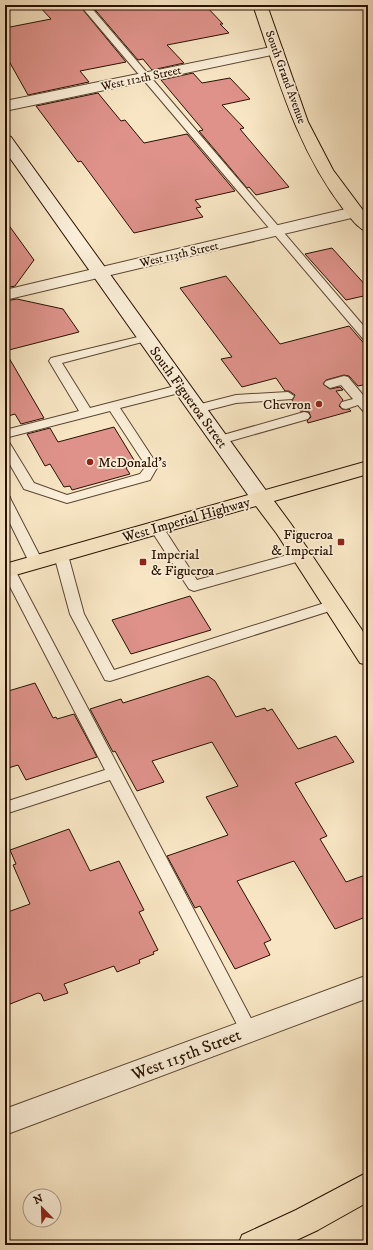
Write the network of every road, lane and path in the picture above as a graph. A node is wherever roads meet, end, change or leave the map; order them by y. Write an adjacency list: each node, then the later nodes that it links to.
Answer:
1 (84, 5): 4 (lane)
2 (260, 5): 3 (main road, South Grand Avenue)
3 (276, 50): 4 (street, West 112th Street); 7 (main road, South Grand Avenue)
4 (146, 77): 5 (street, West 112th Street); 9 (lane)
5 (5, 106)
6 (5, 140): 10 (street, South Figueroa Street)
7 (354, 212): 8 (main road, South Grand Avenue); 9 (street, West 113th Street)
8 (368, 227)
9 (276, 230): 10 (street, West 113th Street); 13 (lane)
10 (100, 273): 11 (street, West 113th Street); 12 (street, South Figueroa Street)
11 (5, 295)
12 (146, 338): 15 (street, South Figueroa Street); 21 (lane)
13 (368, 338)
14 (330, 384): 18 (lane)
15 (183, 388): 19 (lane); 20 (street, South Figueroa Street)
16 (288, 396): 20 (lane)
17 (346, 405): 18 (lane)
18 (364, 405)
19 (113, 406): 21 (lane); 25 (lane)
20 (197, 408): 24 (street, South Figueroa Street)
21 (87, 414): 23 (lane)
22 (304, 416): 24 (lane)
23 (5, 434)
24 (220, 440): 27 (street, South Figueroa Street)
25 (5, 445)
26 (368, 467): 27 (main road, West Imperial Highway)
27 (260, 498): 29 (main road, West Imperial Highway); 31 (main road, South Figueroa Street)
28 (5, 500): 32 (lane)
29 (156, 527): 30 (main road, West Imperial Highway); 31 (lane)
30 (61, 555): 32 (main road, West Imperial Highway); 34 (lane)
31 (302, 556): 34 (main road, South Figueroa Street)
32 (36, 562): 33 (main road, West Imperial Highway)
33 (6, 571): 36 (lane)
34 (334, 605): 35 (main road, South Figueroa Street)
35 (368, 657)
36 (114, 773): 37 (lane); 39 (lane)
37 (5, 808)
38 (368, 986): 39 (street, West 115th Street)
39 (249, 1031): 40 (street, West 115th Street)
40 (5, 1122)
41 (368, 1186): 42 (main road)
42 (253, 1245)

